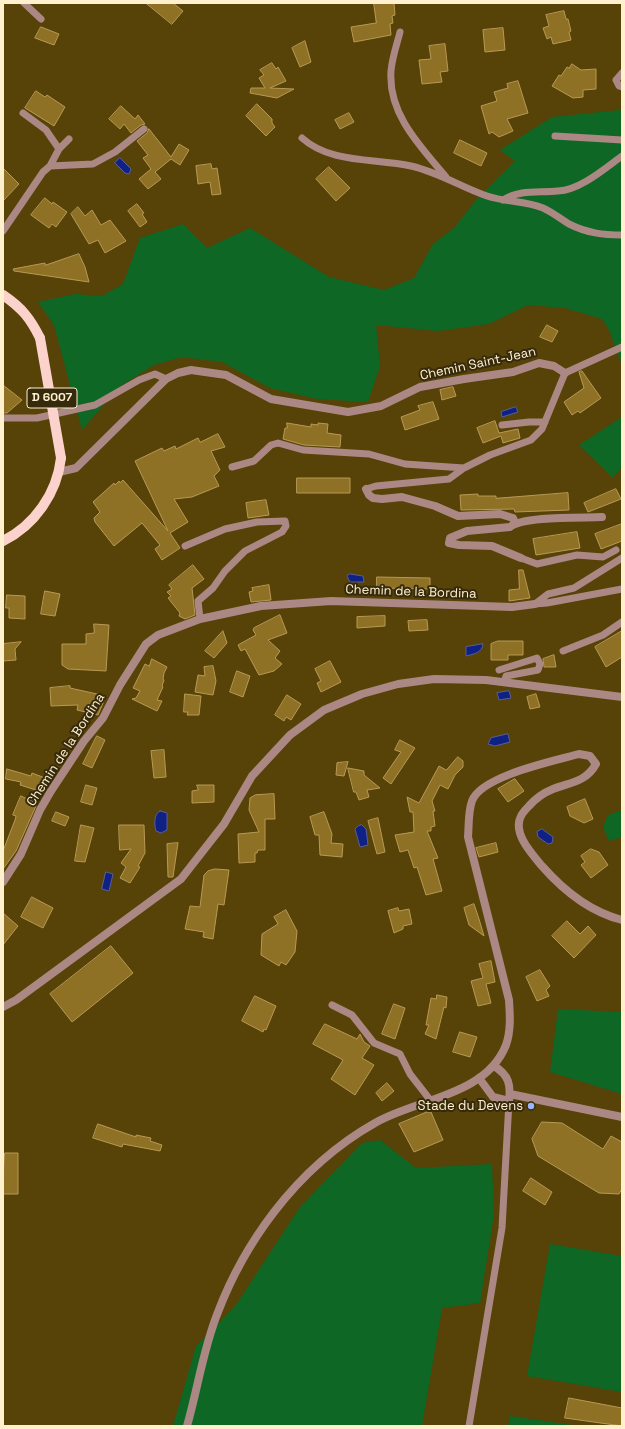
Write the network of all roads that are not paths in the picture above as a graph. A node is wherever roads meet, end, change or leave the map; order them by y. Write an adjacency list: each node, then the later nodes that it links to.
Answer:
1 (24, 3): 2 (lane)
2 (41, 19)
3 (400, 32): 15 (lane)
4 (622, 72): 5 (lane)
5 (622, 87)
6 (23, 113): 12 (lane)
7 (144, 129): 14 (lane)
8 (555, 136): 11 (lane)
9 (302, 138): 15 (lane)
10 (69, 139): 12 (lane)
11 (622, 140)
12 (59, 149): 14 (lane)
13 (622, 156): 16 (lane)
14 (50, 166): 17 (lane)
15 (446, 177): 16 (lane)
16 (503, 200): 18 (lane)
17 (3, 231)
18 (622, 235)
19 (3, 295): 28 (main road, D 6007, bridge)
20 (622, 347): 21 (lane)
21 (565, 373): 22 (street, Chemin Saint-Jean); 24 (lane)
22 (166, 379): 23 (lane, Chemin Saint-Jean); 28 (street, Chemin Saint-Jean)
23 (3, 418)
24 (545, 422): 25 (lane); 27 (lane)
25 (502, 425)
26 (232, 467): 27 (lane)
27 (464, 468): 29 (lane)
28 (59, 472): 32 (main road, D 6007)
29 (366, 489): 31 (street)
30 (602, 517): 31 (street)
31 (515, 523): 35 (street)
32 (3, 541)
33 (186, 546): 39 (lane)
34 (616, 550): 35 (lane)
35 (521, 558)
36 (622, 558): 38 (lane)
37 (622, 589): 38 (lane, Chemin de la Bordina)
38 (535, 604): 39 (street, Chemin de la Bordina)
39 (200, 619): 45 (street, Chemin de la Bordina)
40 (622, 622): 41 (lane)
41 (563, 650)
42 (499, 670): 43 (lane)
43 (504, 682): 44 (street); 48 (street)
44 (622, 697)
45 (3, 882)
46 (620, 919): 49 (street)
47 (332, 1005): 52 (lane)
48 (3, 1007)
49 (494, 1066): 50 (street); 51 (street)
50 (479, 1078): 51 (street); 52 (street)
51 (510, 1098): 53 (street); 55 (lane)
52 (431, 1101): 54 (street)
53 (622, 1117)
54 (187, 1426)
55 (469, 1426)

